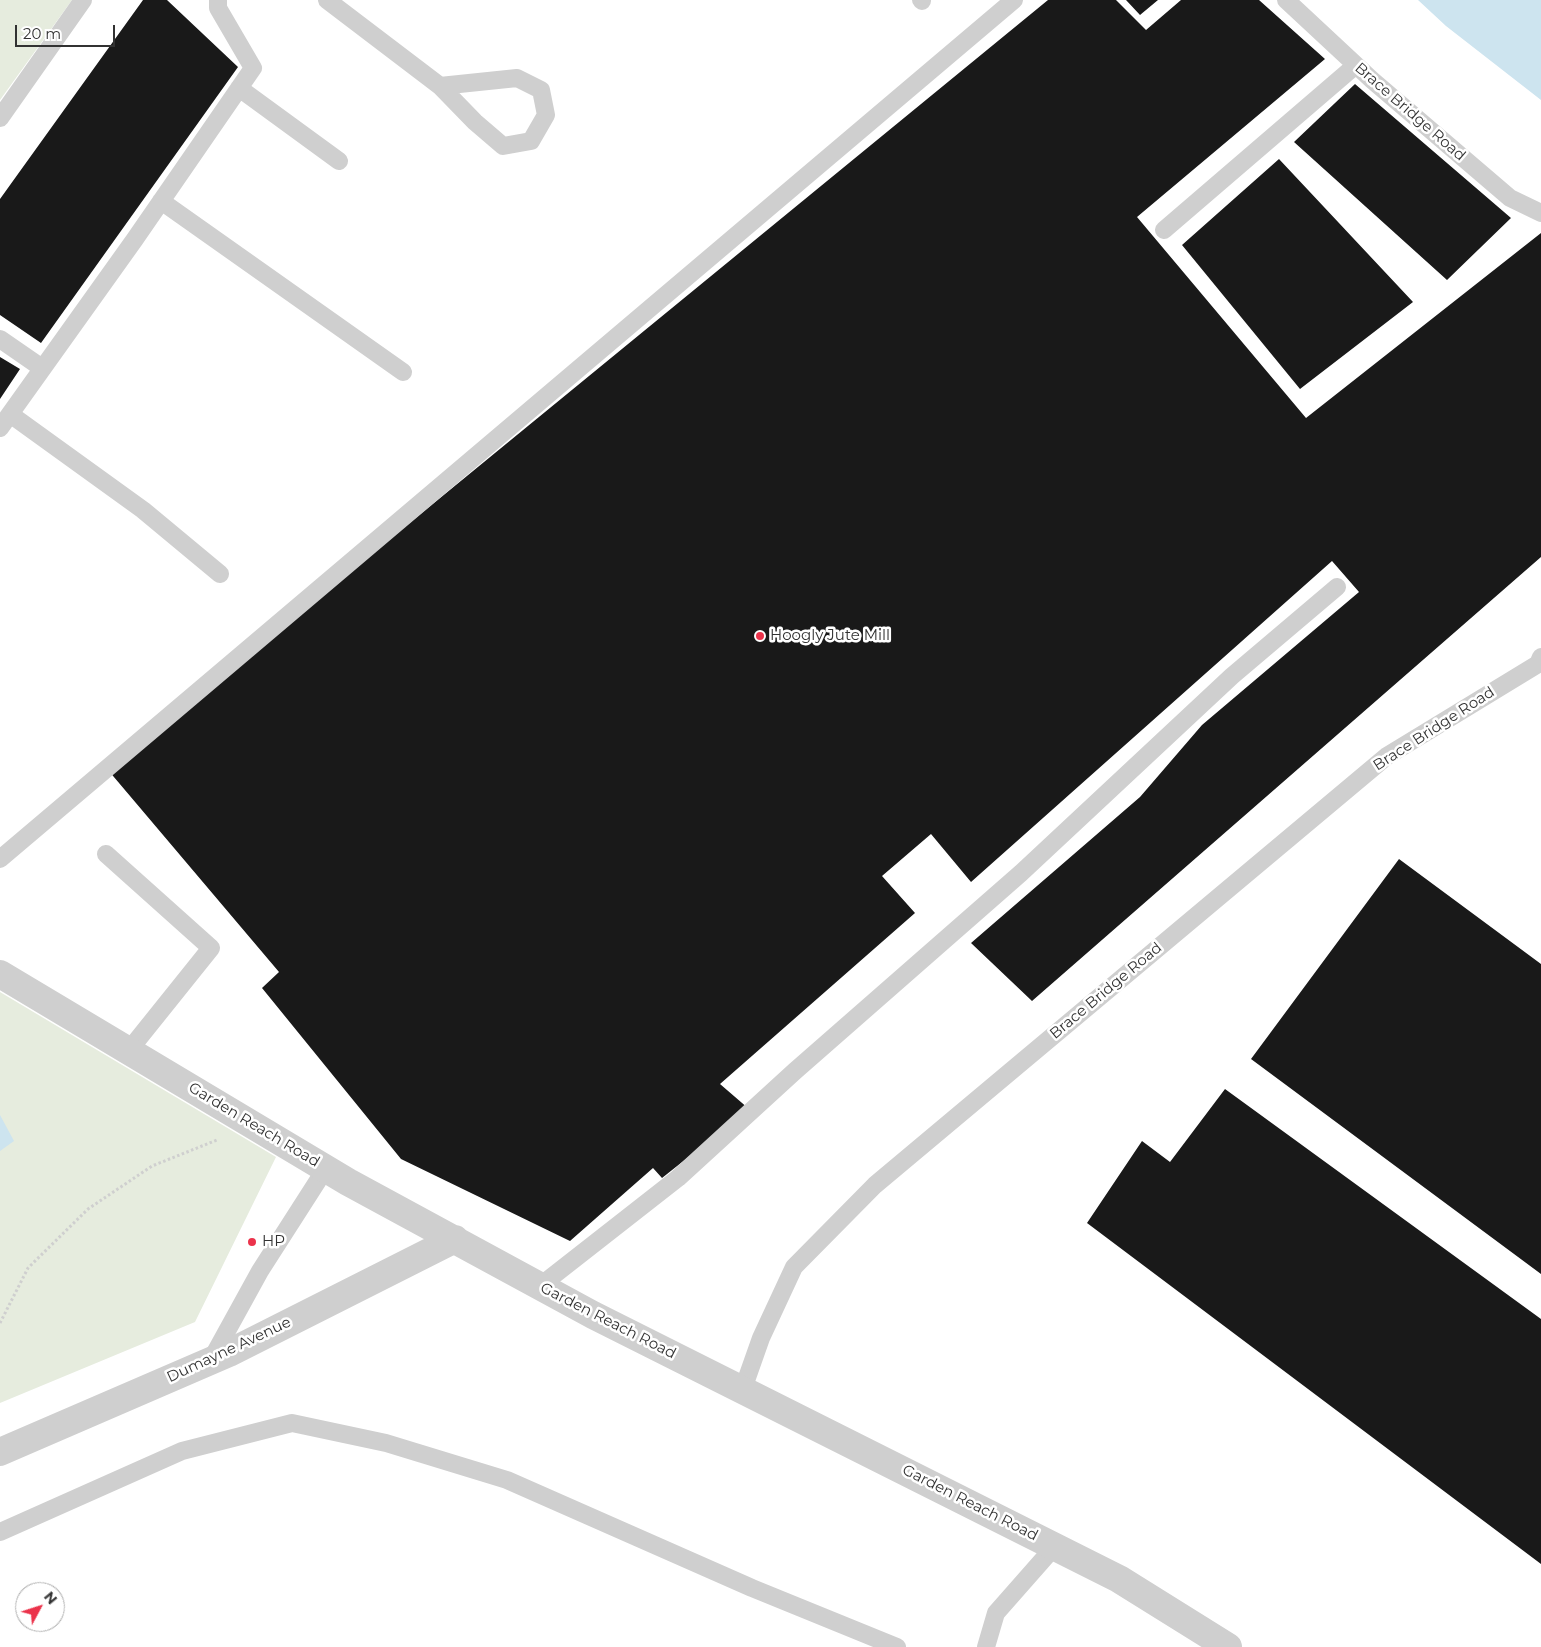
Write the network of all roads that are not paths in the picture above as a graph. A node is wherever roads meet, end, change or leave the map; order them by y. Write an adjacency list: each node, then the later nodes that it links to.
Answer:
1 (83, 0): 9 (lane)
2 (218, 0): 8 (lane)
3 (327, 0): 7 (lane)
4 (1014, 0): 22 (lane)
5 (1286, 0): 6 (lane, Brace Bridge Road)
6 (1356, 65): 12 (lane, Brace Bridge Road); 13 (lane)
7 (440, 86): 7 (lane)
8 (239, 88): 10 (lane); 11 (lane)
9 (0, 118)
10 (339, 160)
11 (161, 201): 15 (lane); 16 (lane)
12 (1541, 212)
13 (1164, 230)
14 (0, 339): 15 (lane)
15 (42, 368): 17 (lane)
16 (403, 372)
17 (5, 421): 18 (lane)
18 (220, 574)
19 (1337, 587): 27 (lane)
20 (1540, 662): 29 (lane, Brace Bridge Road)
21 (106, 854): 24 (lane)
22 (0, 860)
23 (0, 974): 24 (street, Garden Reach Road)
24 (130, 1049): 25 (street, Garden Reach Road)
25 (326, 1168): 26 (street, Garden Reach Road); 28 (lane)
26 (455, 1239): 27 (street, Garden Reach Road); 28 (street, Dumayne Avenue)
27 (540, 1286): 29 (street, Garden Reach Road)
28 (211, 1360): 30 (street, Dumayne Avenue)
29 (743, 1389): 32 (street, Garden Reach Road)
30 (0, 1452)
31 (0, 1532): 33 (lane)
32 (1055, 1546): 34 (lane); 35 (street, Garden Reach Road)
33 (897, 1647)
34 (986, 1647)
35 (1228, 1647)

